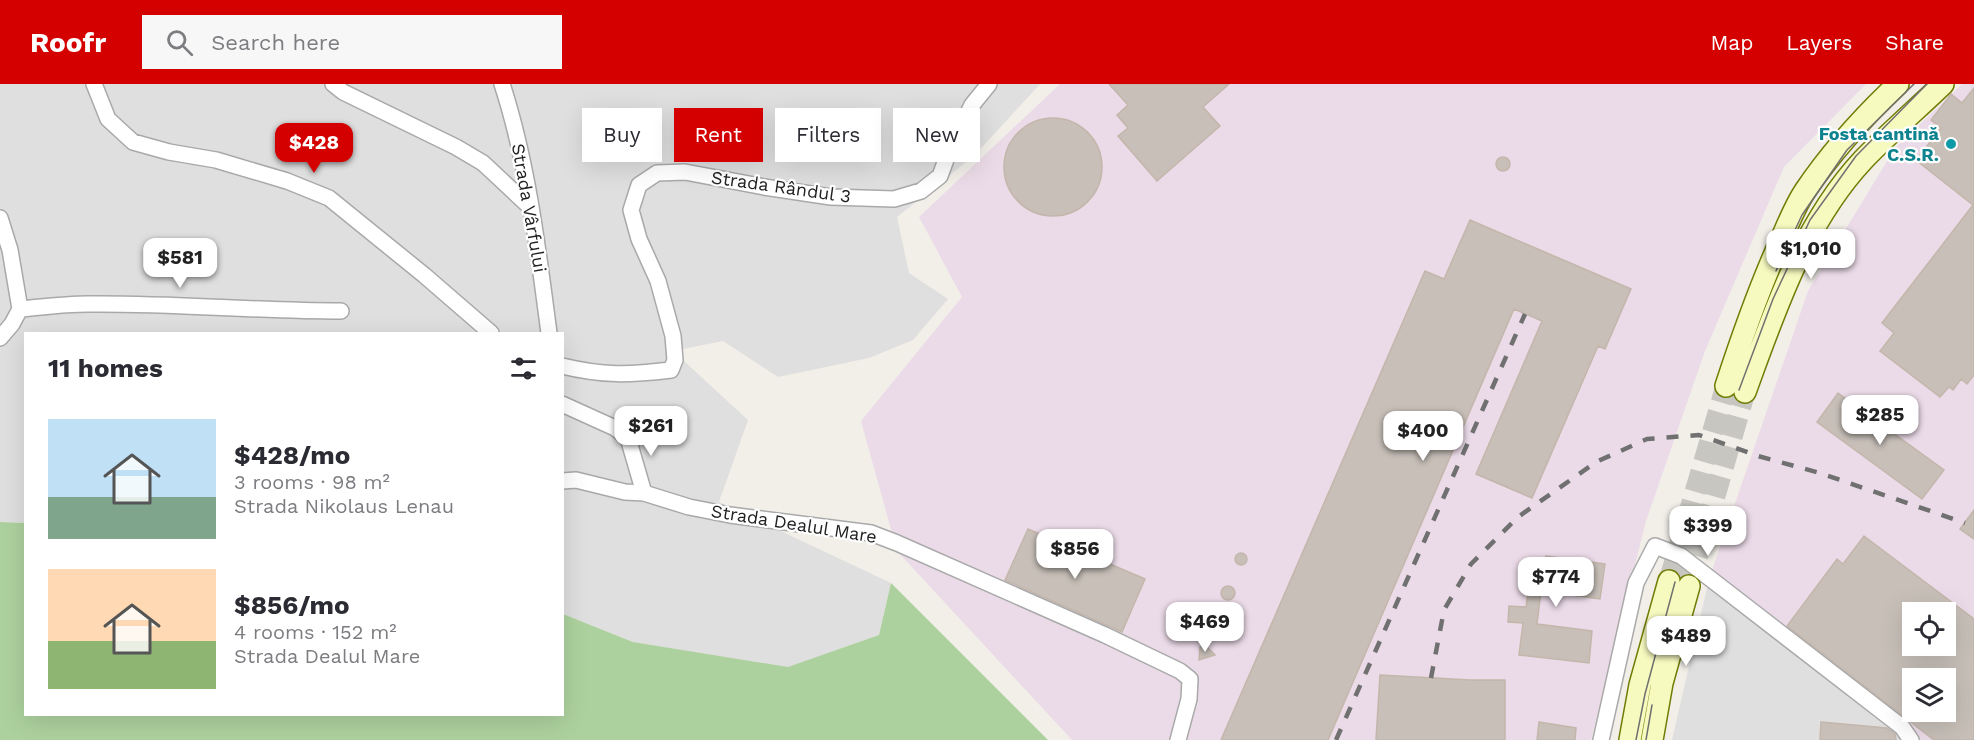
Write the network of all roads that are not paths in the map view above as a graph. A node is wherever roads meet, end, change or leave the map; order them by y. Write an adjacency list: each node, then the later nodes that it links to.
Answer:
1 (94, 84): 11 (street)
2 (333, 84): 7 (street)
3 (502, 84): 7 (street, Strada Vârfului)
4 (989, 84): 14 (street, Strada Rândul 3)
5 (1898, 84): 6 (main road)
6 (1943, 84)
7 (530, 207): 12 (street, Strada Vârfului)
8 (0, 218): 9 (street)
9 (20, 309): 10 (street); 13 (street)
10 (341, 311)
11 (490, 332)
12 (549, 332)
13 (0, 338)
14 (564, 366)
15 (564, 405): 17 (street)
16 (564, 481): 17 (street)
17 (644, 493): 18 (street, Strada Dealul Mare)
18 (1178, 740)
19 (1601, 740): 22 (street)
20 (1630, 740): 21 (main road)
21 (1652, 740)
22 (1911, 740)

